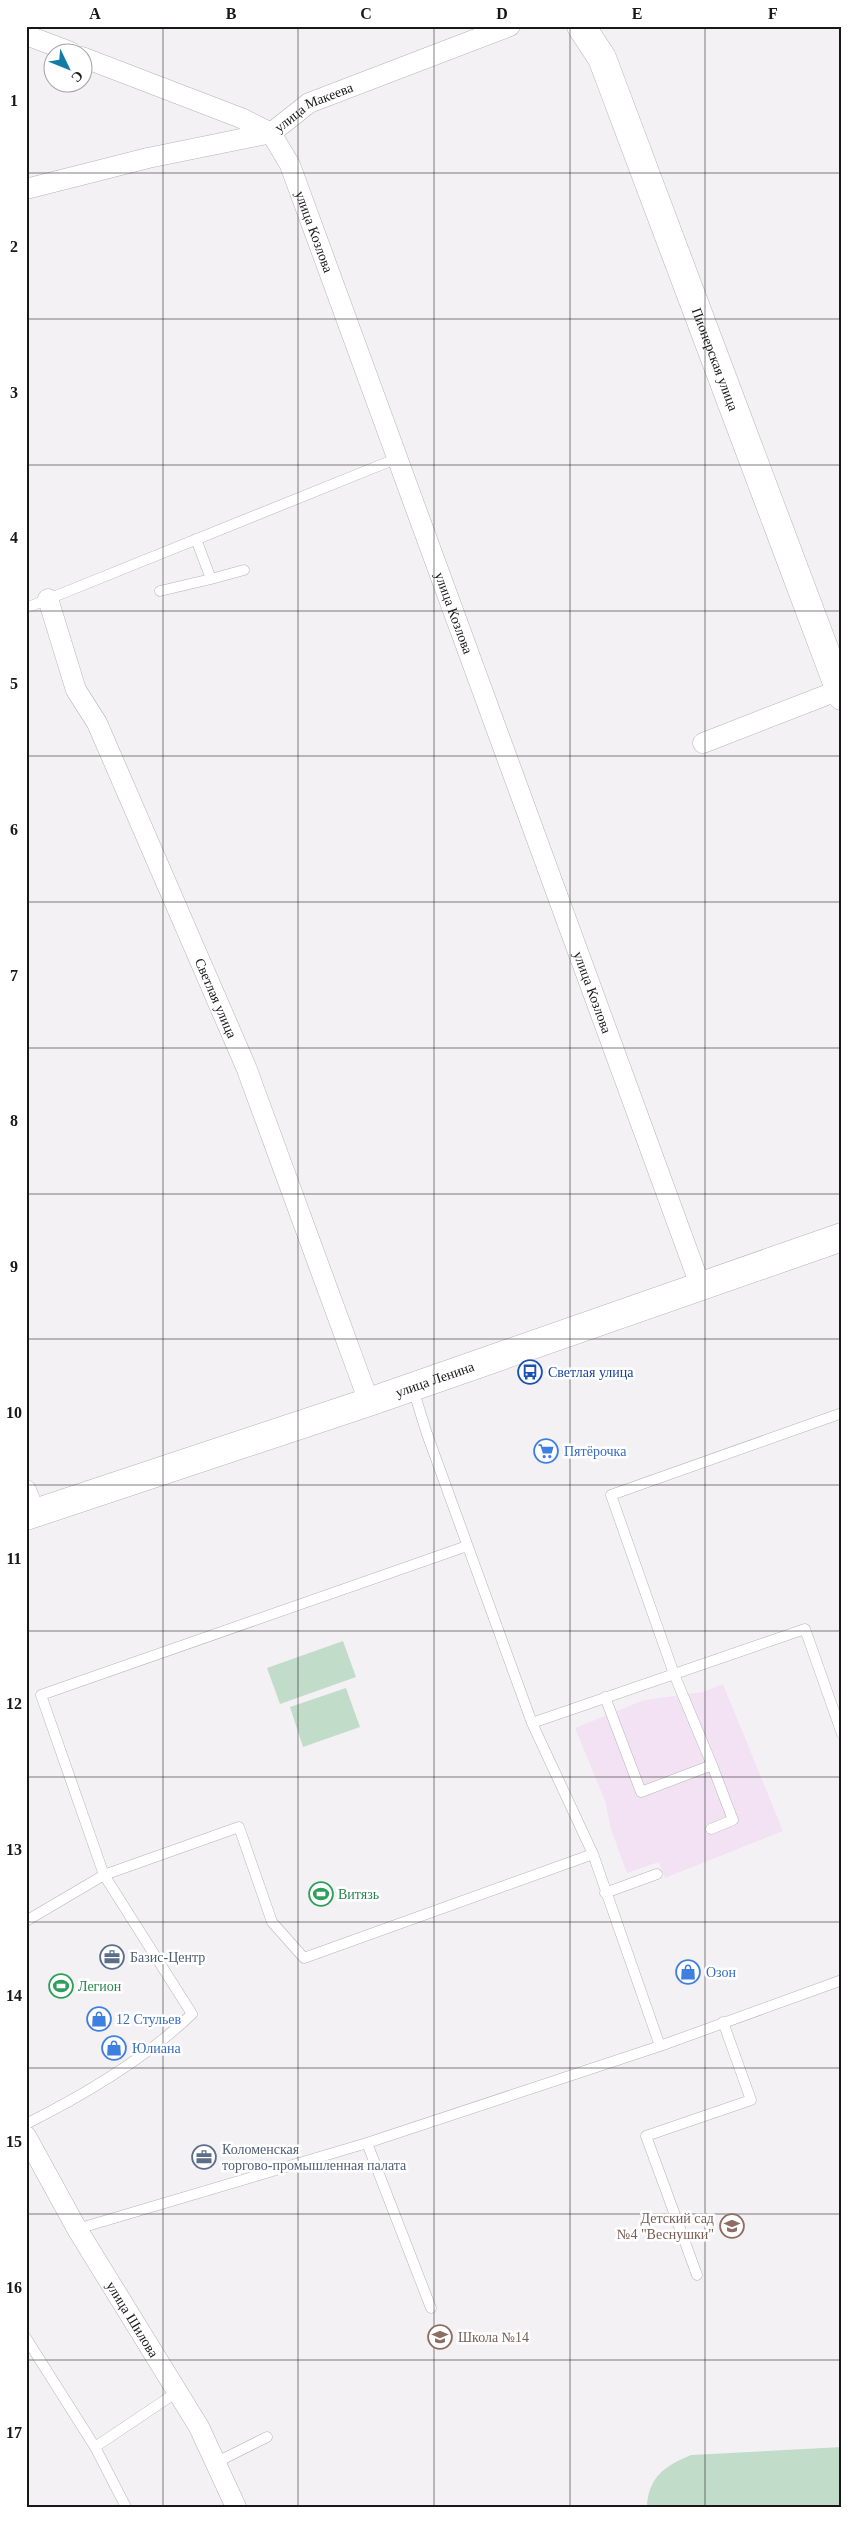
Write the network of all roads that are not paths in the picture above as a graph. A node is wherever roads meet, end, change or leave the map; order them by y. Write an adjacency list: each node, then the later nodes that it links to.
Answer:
1 (510, 26): 6 (street, улица Макеева)
2 (581, 26): 15 (main road, Пионерская улица)
3 (26, 35): 4 (street)
4 (45, 42)
5 (92, 61): 6 (street)
6 (271, 133): 7 (street, улица Макеева); 8 (street, улица Козлова)
7 (26, 189)
8 (398, 458): 9 (lane); 18 (street, улица Козлова)
9 (196, 539): 11 (lane); 13 (lane)
10 (244, 570): 11 (lane)
11 (211, 579): 12 (lane)
12 (160, 591)
13 (48, 599): 14 (lane); 20 (street, Светлая улица)
14 (26, 608)
15 (841, 692): 16 (street)
16 (703, 742)
17 (842, 1237): 18 (main road, улица Ленина)
18 (700, 1285): 19 (main road, улица Ленина)
19 (412, 1387): 20 (main road, улица Ленина); 23 (lane)
20 (369, 1402): 22 (main road, улица Ленина)
21 (842, 1413): 24 (lane)
22 (29, 1507)
23 (467, 1546): 26 (lane); 32 (lane)
24 (674, 1674): 25 (lane); 27 (lane); 28 (lane)
25 (605, 1698): 26 (lane); 28 (lane)
26 (532, 1723): 30 (lane)
27 (842, 1734)
28 (712, 1765): 29 (lane)
29 (711, 1828)
30 (593, 1854): 32 (lane); 33 (lane)
31 (657, 1874): 33 (lane)
32 (104, 1875): 34 (lane); 38 (lane)
33 (605, 1893): 37 (lane)
34 (26, 1921)
35 (842, 1980): 36 (lane)
36 (723, 2022): 37 (lane); 42 (lane)
37 (660, 2046): 40 (lane)
38 (26, 2124)
39 (26, 2136): 41 (street, улица Шилова)
40 (367, 2143): 41 (lane); 43 (lane)
41 (77, 2229): 46 (street, улица Шилова)
42 (697, 2275)
43 (431, 2308)
44 (26, 2338): 45 (lane)
45 (30, 2352): 48 (lane)
46 (178, 2392): 48 (lane); 49 (street, улица Шилова)
47 (267, 2437): 49 (lane)
48 (95, 2447): 50 (lane)
49 (215, 2463): 51 (street, улица Шилова)
50 (126, 2507)
51 (236, 2507)

